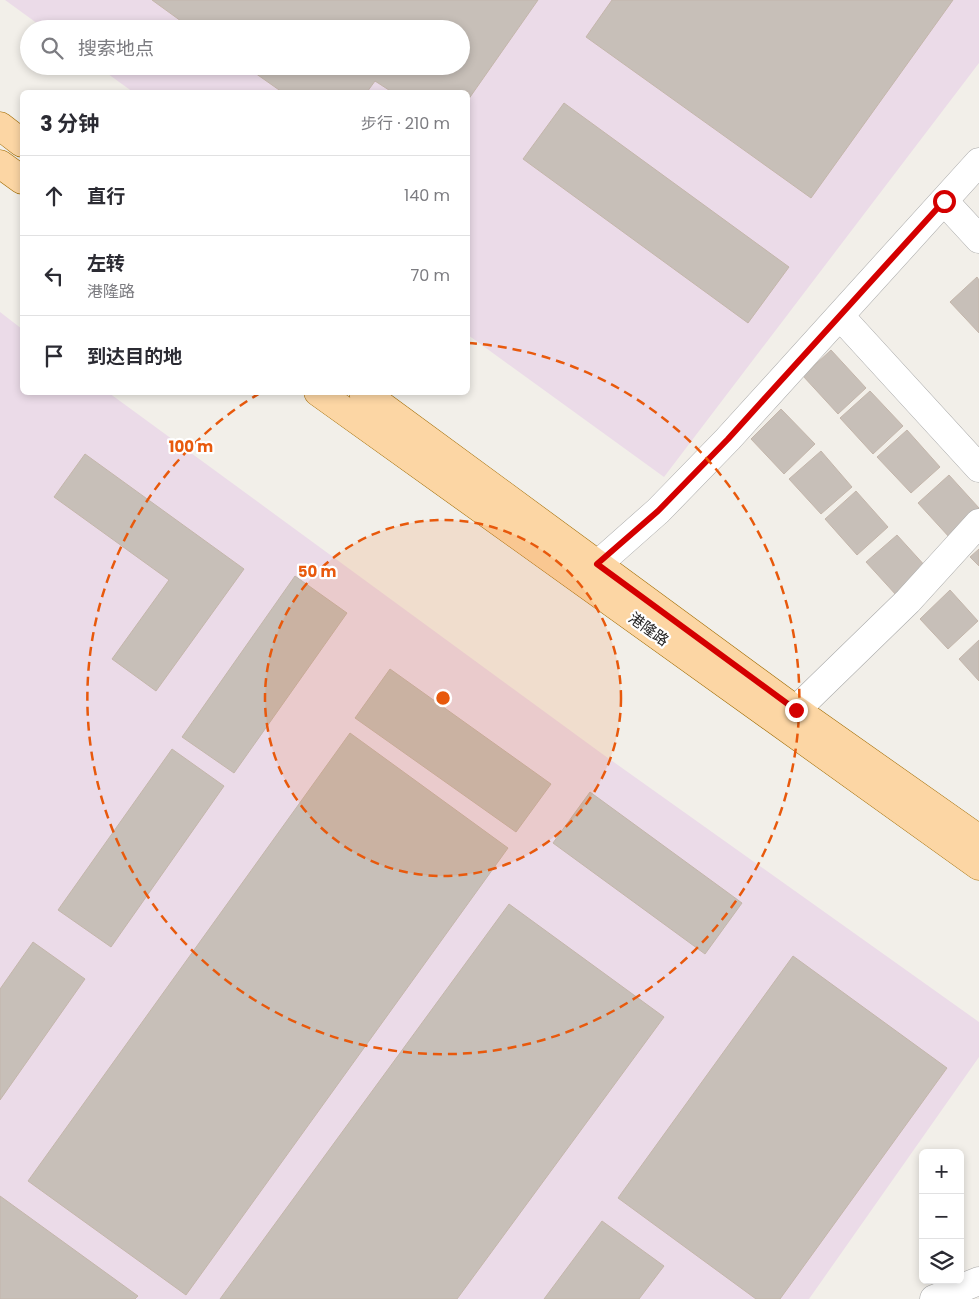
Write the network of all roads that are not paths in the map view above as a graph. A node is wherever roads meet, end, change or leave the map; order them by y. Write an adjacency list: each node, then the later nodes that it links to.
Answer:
1 (0, 126): 2 (main road)
2 (20, 141)
3 (979, 162): 6 (street)
4 (0, 164): 5 (main road)
5 (20, 179)
6 (944, 201): 7 (street); 8 (street)
7 (979, 239)
8 (840, 316): 11 (street); 13 (street)
9 (322, 395): 16 (main road, 港隆路)
10 (367, 395): 13 (main road, 港隆路)
11 (979, 468)
12 (979, 523): 14 (street)
13 (597, 564): 14 (main road, 港隆路)
14 (796, 710): 15 (main road, 港隆路)
15 (976, 832)
16 (979, 866)
17 (979, 1281): 18 (street)
18 (934, 1299)

